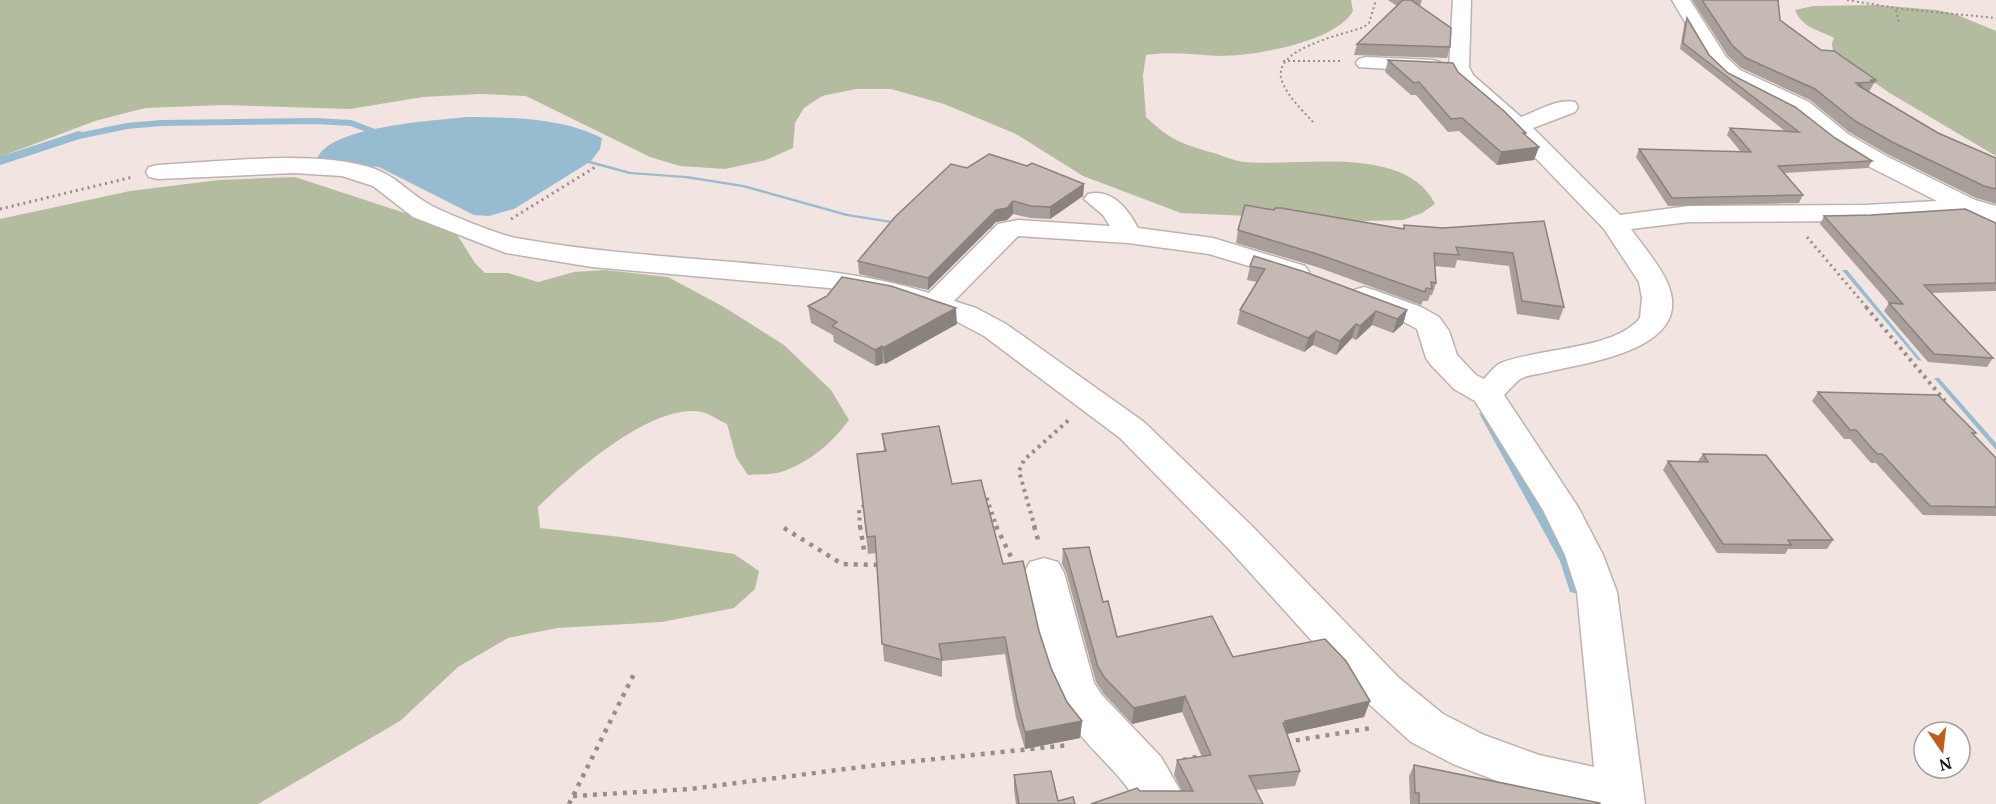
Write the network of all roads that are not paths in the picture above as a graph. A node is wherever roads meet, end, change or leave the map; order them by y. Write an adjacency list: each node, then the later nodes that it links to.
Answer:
1 (1462, 0): 4 (street)
2 (1681, 0): 9 (street)
3 (1366, 63): 4 (street)
4 (1458, 67): 6 (street)
5 (1567, 107): 6 (street)
6 (1518, 126): 11 (street)
7 (158, 172): 13 (street)
8 (1097, 199): 12 (street)
9 (1966, 205): 10 (street); 11 (street)
10 (1996, 215)
11 (1614, 224): 14 (street)
12 (1128, 235): 13 (street); 14 (street)
13 (936, 303): 17 (street)
14 (1487, 394): 17 (street)
15 (1044, 573): 16 (street)
16 (1154, 788)
17 (1620, 799)

